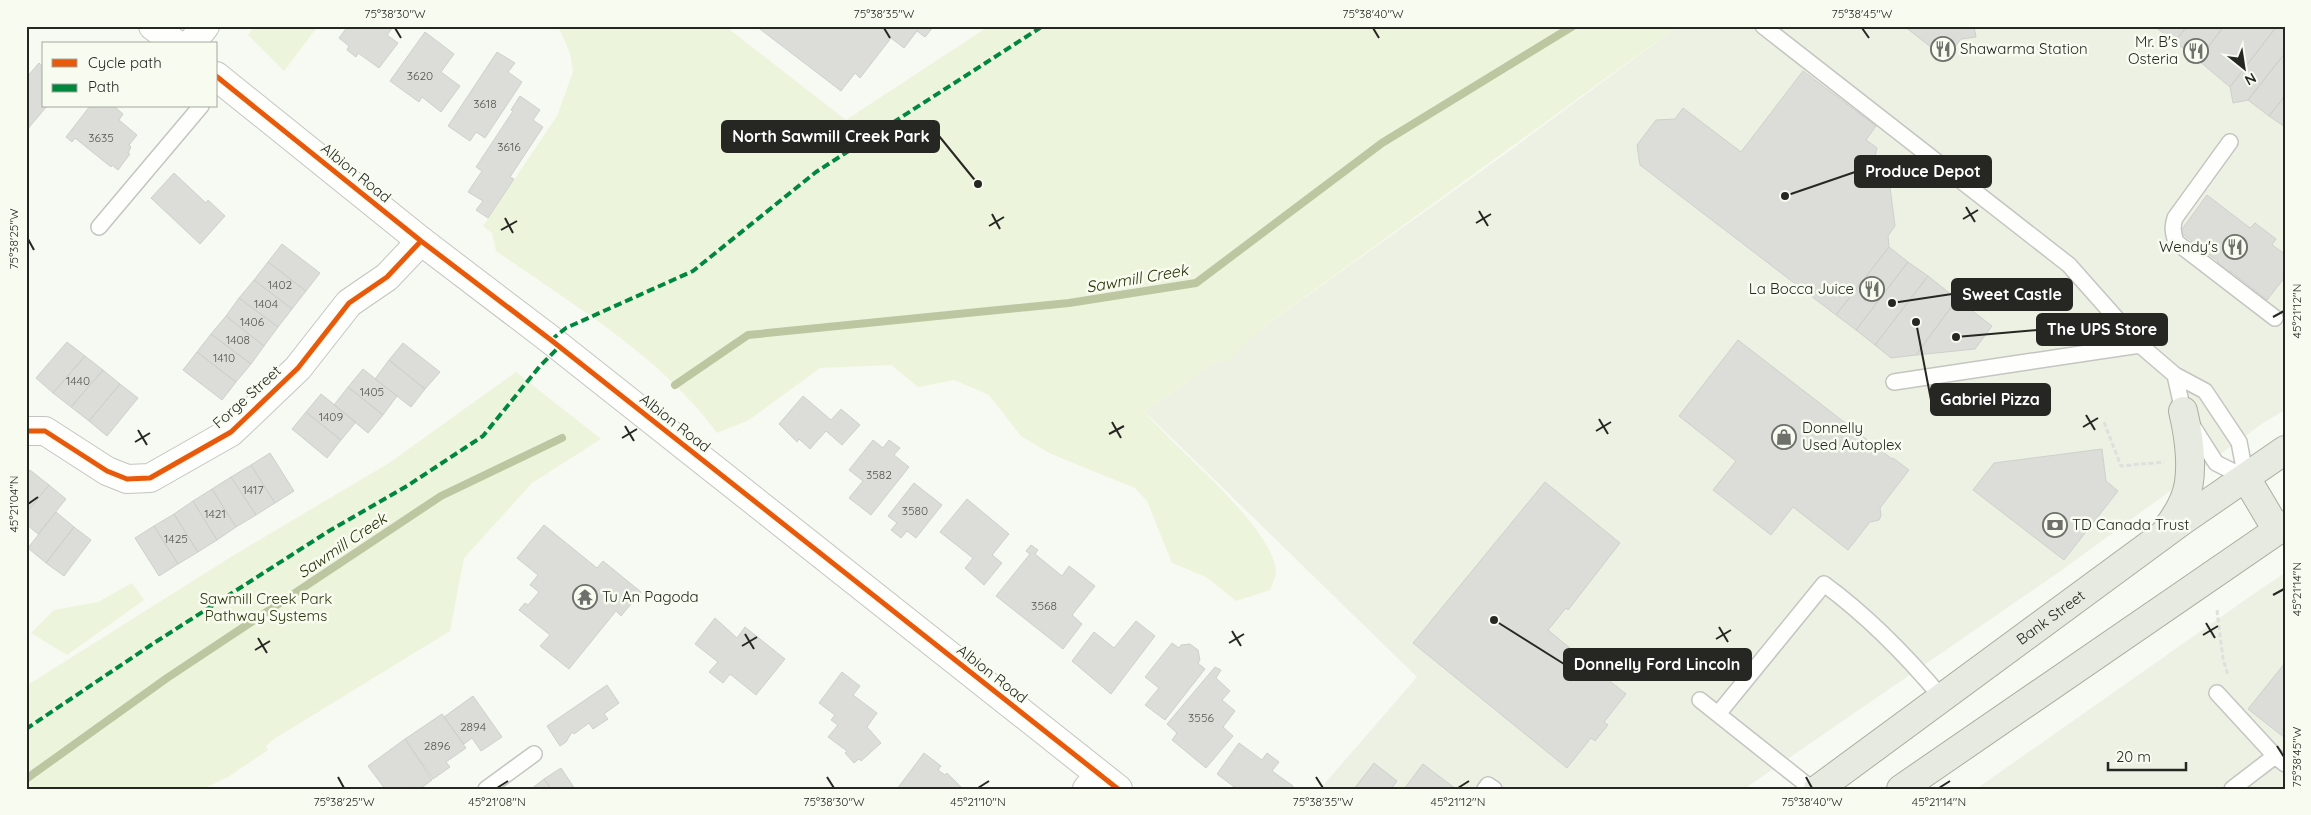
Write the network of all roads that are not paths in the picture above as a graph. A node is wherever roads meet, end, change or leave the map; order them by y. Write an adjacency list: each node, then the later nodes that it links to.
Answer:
1 (205, 26): 3 (street)
2 (1763, 26): 10 (lane)
3 (193, 42)
4 (218, 82): 8 (street, Albion Road)
5 (199, 108): 7 (lane)
6 (2230, 142): 9 (lane)
7 (99, 227)
8 (421, 241): 14 (street, Forge Street); 25 (street, Albion Road)
9 (2275, 318)
10 (2140, 346): 11 (lane); 12 (lane)
11 (2175, 375): 13 (lane); 16 (lane)
12 (1894, 382)
13 (2183, 411): 16 (lane); 18 (main road)
14 (26, 431)
15 (2285, 450): 16 (main road, Bank Street)
16 (2246, 478): 17 (main road); 18 (main road, Bank Street)
17 (2281, 527): 30 (main road)
18 (2162, 537): 20 (main road, Bank Street)
19 (2217, 693): 24 (lane)
20 (1942, 698): 22 (lane); 26 (main road, Bank Street)
21 (1700, 700): 22 (lane)
22 (1718, 714): 26 (lane)
23 (534, 754): 27 (lane)
24 (2280, 760): 31 (lane)
25 (1101, 784)
26 (1823, 787)
27 (486, 789)
28 (1485, 789): 29 (lane)
29 (1494, 789)
30 (1901, 789)
31 (2232, 789)

